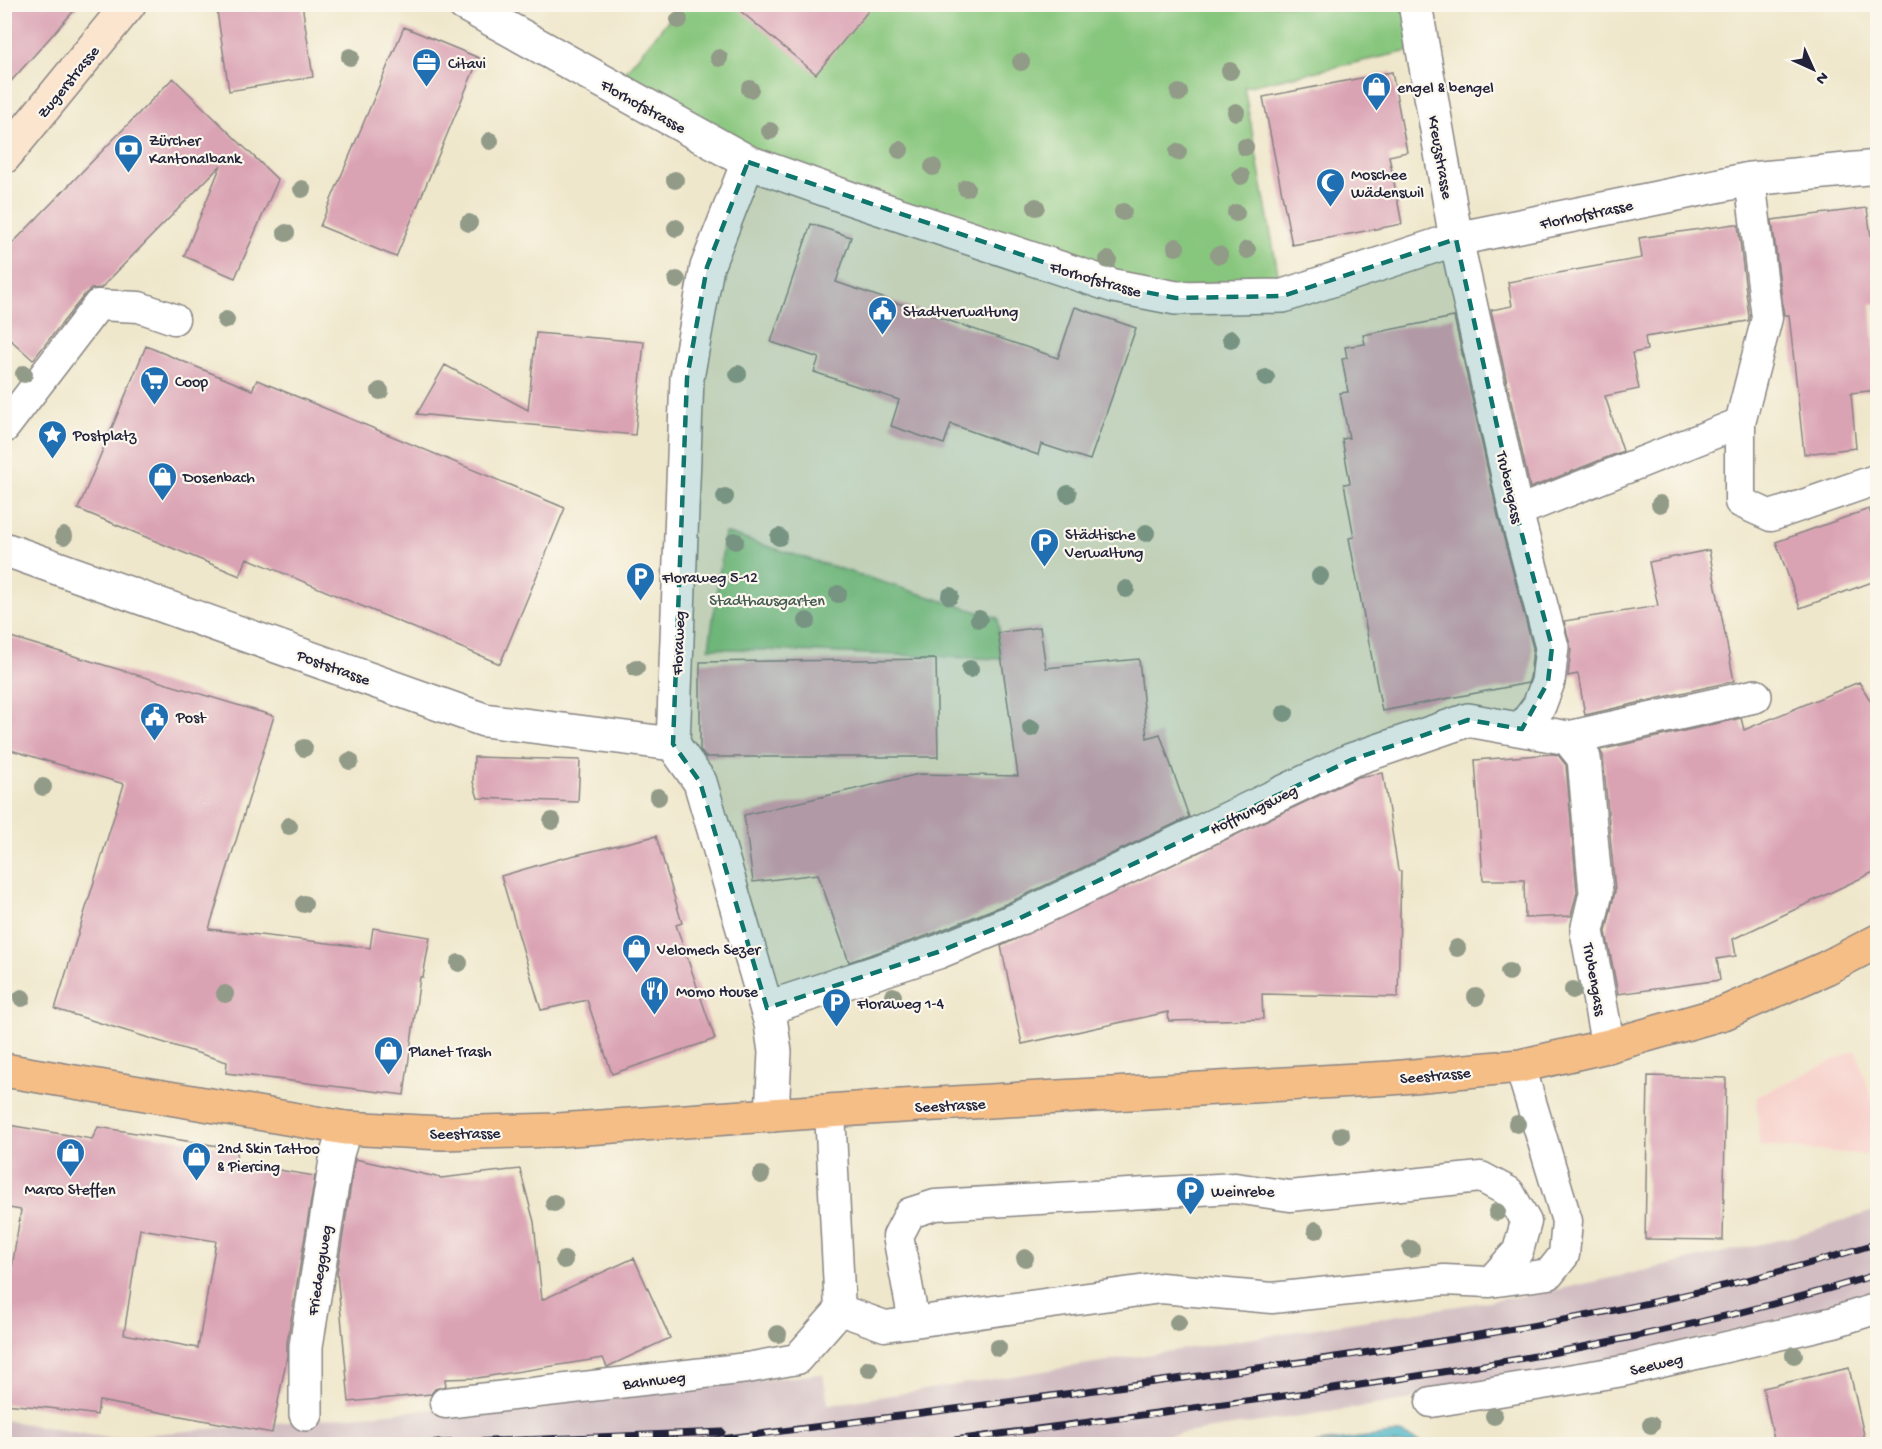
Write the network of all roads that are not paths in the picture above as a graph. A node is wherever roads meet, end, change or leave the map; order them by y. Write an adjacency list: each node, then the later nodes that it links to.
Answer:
1 (129, 4): 4 (main road, Zugerstrasse)
2 (464, 4): 5 (street, Florhofstrasse)
3 (1415, 4): 8 (street, Kreuzstrasse)
4 (4, 157)
5 (748, 162): 8 (street, Florhofstrasse); 18 (street, Floraweg)
6 (1878, 167): 7 (street, Florhofstrasse)
7 (1750, 179): 8 (street, Florhofstrasse); 10 (lane)
8 (1456, 239): 13 (street, Trubengass)
9 (174, 319): 11 (lane)
10 (1740, 423): 12 (lane); 13 (lane)
11 (4, 428)
12 (1878, 479)
13 (1516, 512): 16 (street, Trubengass)
14 (4, 549): 18 (street, Poststrasse)
15 (1755, 696): 17 (street, Hoffnungsweg)
16 (1522, 729): 17 (street, Hoffnungsweg); 20 (street, Hoffnungsweg)
17 (1569, 738): 21 (street, Trubengass)
18 (673, 744): 20 (street)
19 (1878, 941): 21 (main road, Seestrasse)
20 (766, 1008): 25 (street)
21 (1608, 1046): 22 (main road, Seestrasse)
22 (1520, 1066): 24 (main road, Seestrasse); 27 (lane)
23 (4, 1070): 26 (main road, Seestrasse)
24 (830, 1112): 25 (main road, Seestrasse); 29 (lane)
25 (772, 1115): 26 (main road, Seestrasse)
26 (345, 1128): 33 (street, Friedeggweg)
27 (1490, 1282): 30 (lane); 30 (lane)
28 (1878, 1308): 31 (lane, Seeweg)
29 (840, 1310): 30 (lane); 32 (lane, Bahnweg)
30 (914, 1322)
31 (1431, 1402)
32 (445, 1403)
33 (306, 1414)

